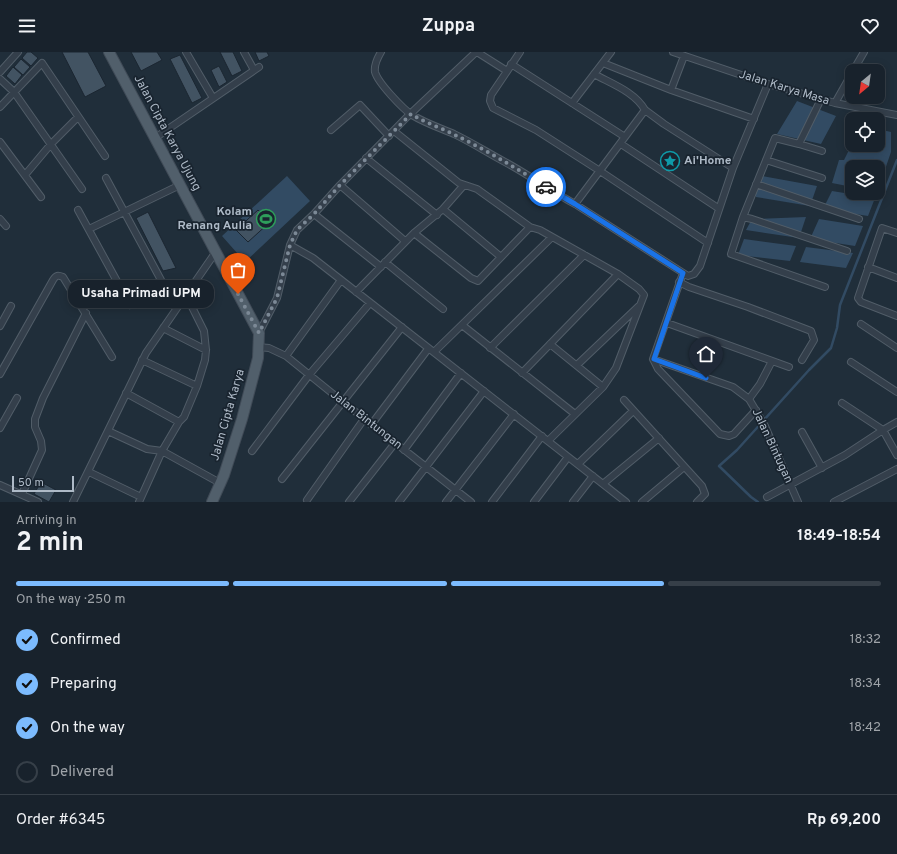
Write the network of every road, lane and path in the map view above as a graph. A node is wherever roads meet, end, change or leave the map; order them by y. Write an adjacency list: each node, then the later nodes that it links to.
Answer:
1 (18, 52): 16 (street)
2 (109, 52): 36 (main road, Jalan Cipta Karya Ujung)
3 (186, 52): 23 (street)
4 (244, 52): 23 (street)
5 (477, 52): 15 (street); 29 (street)
6 (520, 52): 13 (street)
7 (611, 52): 12 (street)
8 (673, 52): 11 (street, Jalan Karya Masa)
9 (864, 52): 14 (street)
10 (377, 54): 29 (street)
11 (684, 56): 19 (street, Jalan Karya Masa); 21 (street)
12 (603, 62): 17 (street); 21 (street)
13 (511, 64): 15 (street); 25 (street)
14 (857, 64)
15 (507, 71): 46 (street)
16 (0, 72)
17 (594, 74): 25 (street); 28 (street)
18 (0, 79): 22 (street)
19 (768, 84): 24 (street, Jalan Karya Masa); 32 (street)
20 (845, 86): 26 (street)
21 (671, 90): 32 (street)
22 (14, 92): 27 (street); 31 (street); 38 (street)
23 (213, 98): 36 (street)
24 (821, 99): 26 (street, Jalan Karya Masa); 40 (street)
25 (572, 103): 35 (street)
26 (835, 103): 30 (street, Jalan Karya Masa)
27 (0, 107)
28 (645, 110): 35 (street); 45 (street)
29 (411, 114): 34 (street); 56 (street)
30 (894, 114)
31 (78, 117): 38 (street); 42 (street)
32 (754, 119): 45 (street)
33 (331, 130): 34 (street)
34 (391, 134): 43 (street); 53 (street)
35 (625, 137): 39 (street)
36 (155, 138): 51 (main road, Jalan Cipta Karya Ujung)
37 (0, 142): 47 (street)
38 (51, 144): 47 (street); 54 (street)
39 (621, 144): 46 (street); 57 (street)
40 (798, 144): 41 (street); 44 (street)
41 (822, 151)
42 (105, 156)
43 (366, 158): 52 (street); 62 (street)
44 (766, 160): 49 (street); 50 (street)
45 (733, 168): 57 (street)
46 (600, 170): 56 (street); 73 (street)
47 (25, 175): 55 (street)
48 (106, 178): 60 (street)
49 (822, 178)
50 (756, 184): 63 (street); 65 (street)
51 (180, 185): 60 (street); 103 (main road, Jalan Cipta Karya Ujung)
52 (340, 185): 61 (street); 72 (street)
53 (464, 185): 58 (street); 67 (street)
54 (82, 189)
55 (42, 197)
56 (575, 204): 81 (street)
57 (718, 208): 73 (street)
58 (443, 209): 62 (street); 78 (street)
59 (78, 210): 68 (street)
60 (124, 212): 68 (street); 84 (street)
61 (314, 214): 74 (street); 79 (street)
62 (437, 215): 69 (street)
63 (743, 217): 75 (street); 87 (street)
64 (0, 219): 66 (street)
65 (859, 219)
66 (6, 226)
67 (530, 227): 71 (street); 78 (street)
68 (89, 229): 93 (street)
69 (414, 233): 72 (street); 78 (street)
70 (897, 233): 80 (street)
71 (552, 237): 76 (street); 99 (street)
72 (405, 241): 79 (street)
73 (708, 243): 81 (street)
74 (290, 245): 85 (street); 103 (street)
75 (847, 251)
76 (584, 255): 82 (street); 106 (street)
77 (213, 256): 89 (street)
78 (501, 257)
79 (383, 264): 88 (street); 94 (street)
80 (868, 267): 83 (street); 96 (street)
81 (683, 273): 86 (street)
82 (618, 274): 91 (street); 104 (street)
83 (897, 278)
84 (161, 280)
85 (341, 280): 88 (street); 110 (street)
86 (679, 282): 97 (street); 114 (street)
87 (825, 288)
88 (356, 292): 90 (street)
89 (186, 295): 102 (street); 108 (street)
90 (370, 303): 101 (street); 122 (street)
91 (641, 304): 117 (street); 124 (street)
92 (10, 306): 100 (street)
93 (130, 306)
94 (443, 309)
95 (86, 313): 111 (street); 120 (street); 167 (street)
96 (897, 316)
97 (667, 323): 112 (street); 115 (street)
98 (861, 324): 107 (street)
99 (462, 325): 106 (street); 109 (street)
100 (0, 326)
101 (402, 327): 109 (street); 131 (street)
102 (163, 328): 108 (street); 113 (street)
103 (259, 333): 105 (main road, Jalan Cipta Karya)
104 (550, 344): 117 (street); 119 (street)
105 (258, 347): 110 (street, Jalan Bintungan); 162 (main road, Jalan Cipta Karya)
106 (490, 348): 119 (street)
107 (897, 348)
108 (206, 350): 123 (street)
109 (431, 350): 121 (street); 140 (street)
110 (286, 356): 122 (street, Jalan Bintungan)
111 (112, 357)
112 (654, 359): 129 (street, Jalan Bintugan); 134 (street)
113 (142, 360): 123 (street); 127 (street)
114 (802, 360)
115 (772, 361): 118 (street); 129 (street)
116 (851, 362): 126 (street)
117 (577, 365): 124 (street)
118 (789, 367)
119 (522, 372): 136 (street)
120 (0, 374)
121 (461, 374): 125 (street); 149 (street)
122 (309, 375): 131 (street, Jalan Bintungan); 151 (street)
123 (197, 386): 138 (street)
124 (603, 387): 136 (street)
125 (484, 391): 135 (street); 155 (street)
126 (897, 392)
127 (126, 393): 138 (street); 143 (street)
128 (17, 398): 141 (street)
129 (749, 399): 134 (street, Jalan Bintugan)
130 (624, 400): 133 (street)
131 (342, 402): 137 (street, Jalan Bintungan); 161 (street)
132 (842, 404): 142 (street)
133 (633, 411): 146 (street); 154 (street)
134 (758, 412): 165 (street, Jalan Bintugan)
135 (514, 414): 145 (street); 166 (street)
136 (575, 414): 147 (street)
137 (364, 419): 140 (street, Jalan Bintungan); 170 (street)
138 (180, 422): 150 (street)
139 (897, 422): 142 (street)
140 (371, 424): 148 (street, Jalan Bintungan)
141 (0, 428)
142 (883, 430): 152 (street); 157 (street)
143 (108, 431): 150 (street); 159 (street)
144 (802, 432): 157 (street)
145 (542, 436): 147 (street); 179 (street)
146 (659, 438): 156 (street); 163 (street)
147 (548, 441): 153 (street)
148 (395, 443): 149 (street, Jalan Bintungan); 175 (street)
149 (404, 450): 155 (street, Jalan Bintungan)
150 (162, 451): 162 (street); 169 (street)
151 (252, 451)
152 (897, 455)
153 (568, 457): 154 (street); 180 (street)
154 (578, 464): 160 (street)
155 (426, 467): 166 (street, Jalan Bintungan); 176 (street)
156 (684, 467): 182 (street); 183 (street)
157 (822, 468): 165 (street)
158 (897, 469): 185 (street)
159 (89, 472): 169 (street); 173 (street)
160 (593, 476): 163 (street); 181 (street)
161 (282, 478)
162 (220, 483): 174 (main road, Jalan Cipta Karya)
163 (604, 484): 171 (street)
164 (0, 485): 167 (street)
165 (790, 485): 168 (street); 184 (street, Jalan Bintugan)
166 (455, 490): 177 (street); 178 (street, Jalan Bintungan)
167 (22, 494): 172 (street)
168 (767, 497)
169 (140, 500)
170 (307, 500)
171 (622, 501)
172 (38, 502)
173 (73, 502)
174 (212, 502)
175 (349, 502)
176 (399, 502)
177 (446, 502)
178 (471, 502)
179 (492, 502)
180 (534, 502)
181 (573, 502)
182 (642, 502)
183 (697, 502)
184 (798, 502)
185 (834, 502)

